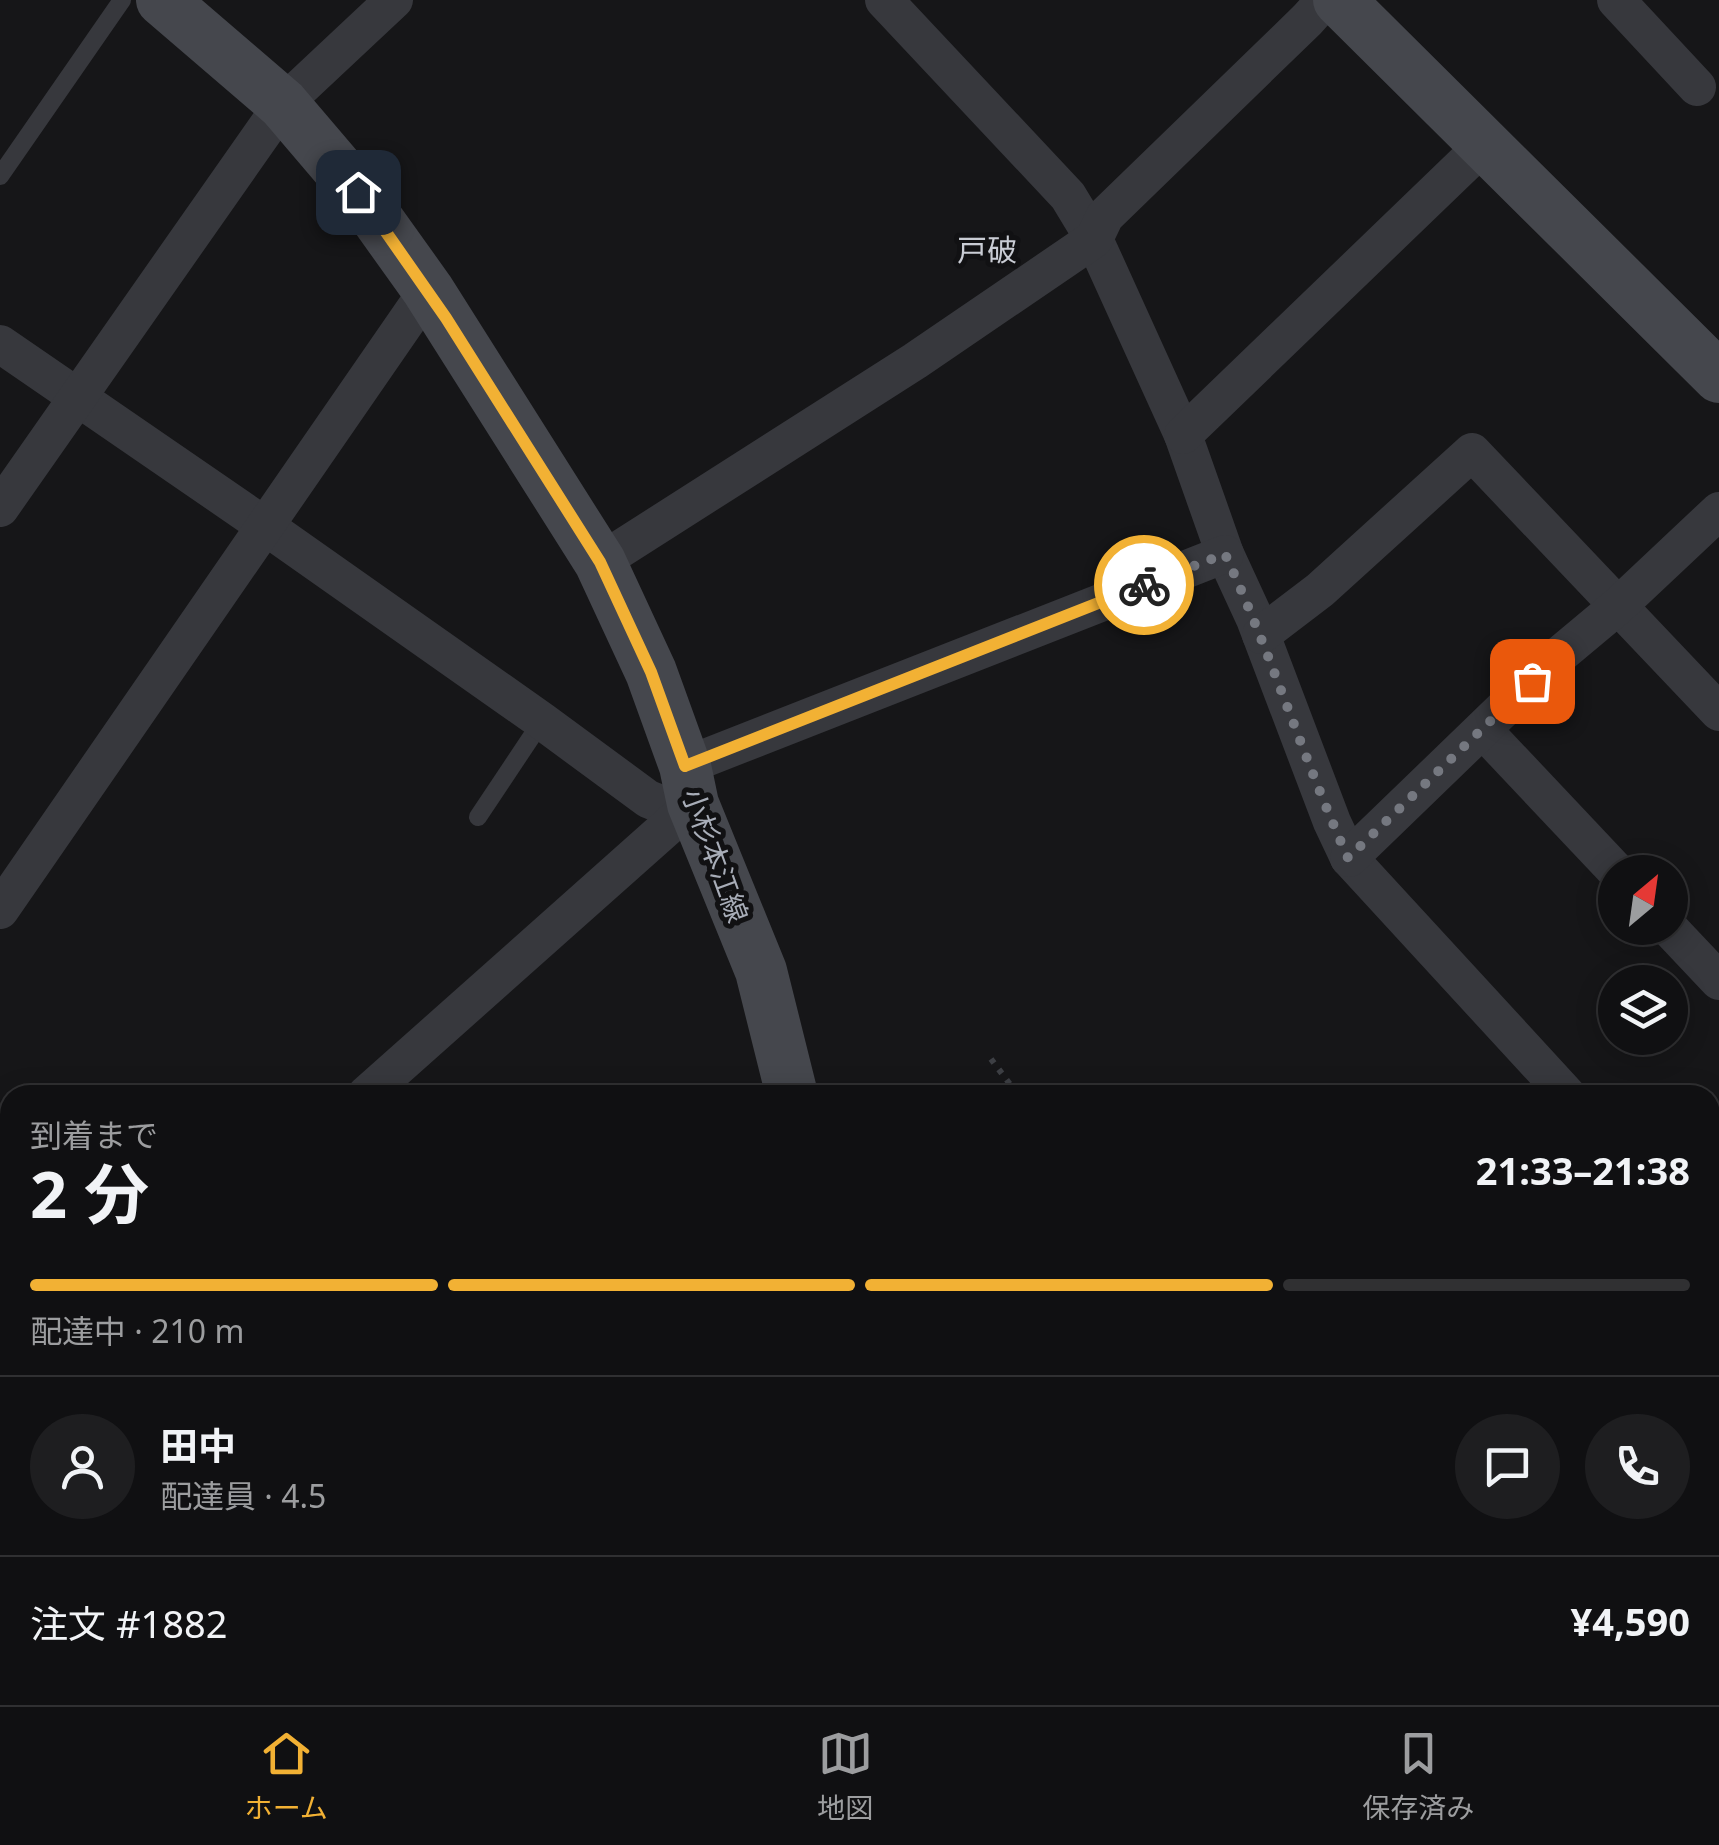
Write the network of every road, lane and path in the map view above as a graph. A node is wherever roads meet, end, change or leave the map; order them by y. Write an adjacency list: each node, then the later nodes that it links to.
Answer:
1 (122, 0): 11 (lane)
2 (162, 0): 9 (main road, 小杉本江線)
3 (394, 0): 9 (street)
4 (884, 0): 12 (street)
5 (1325, 0): 12 (street)
6 (1339, 0): 10 (main road)
7 (1616, 0): 8 (street)
8 (1697, 87)
9 (283, 104): 13 (main road, 小杉本江線); 16 (street)
10 (1485, 144): 15 (main road); 17 (street)
11 (0, 176)
12 (1094, 240): 17 (street); 22 (street)
13 (428, 290): 20 (street); 22 (main road, 小杉本江線)
14 (0, 344): 16 (street)
15 (1719, 377)
16 (76, 398): 18 (street); 20 (street)
17 (1183, 435): 21 (street)
18 (0, 508)
19 (1719, 510): 23 (street)
20 (265, 526): 26 (street); 32 (street)
21 (1225, 554): 24 (street); 28 (street)
22 (600, 562): 28 (main road, 小杉本江線)
23 (1618, 606): 24 (street); 25 (street); 27 (street)
24 (1260, 635): 31 (street)
25 (1719, 712)
26 (542, 721): 28 (street); 29 (lane)
27 (1483, 730): 30 (street); 31 (street)
28 (689, 785): 36 (street); 37 (main road, 小杉本江線)
29 (478, 817)
30 (1601, 855)
31 (1348, 858): 39 (street)
32 (0, 910)
33 (1685, 945): 34 (street)
34 (1719, 980)
35 (991, 1059): 38 (path)
36 (376, 1085)
37 (790, 1085)
38 (1010, 1085)
39 (1558, 1085)

